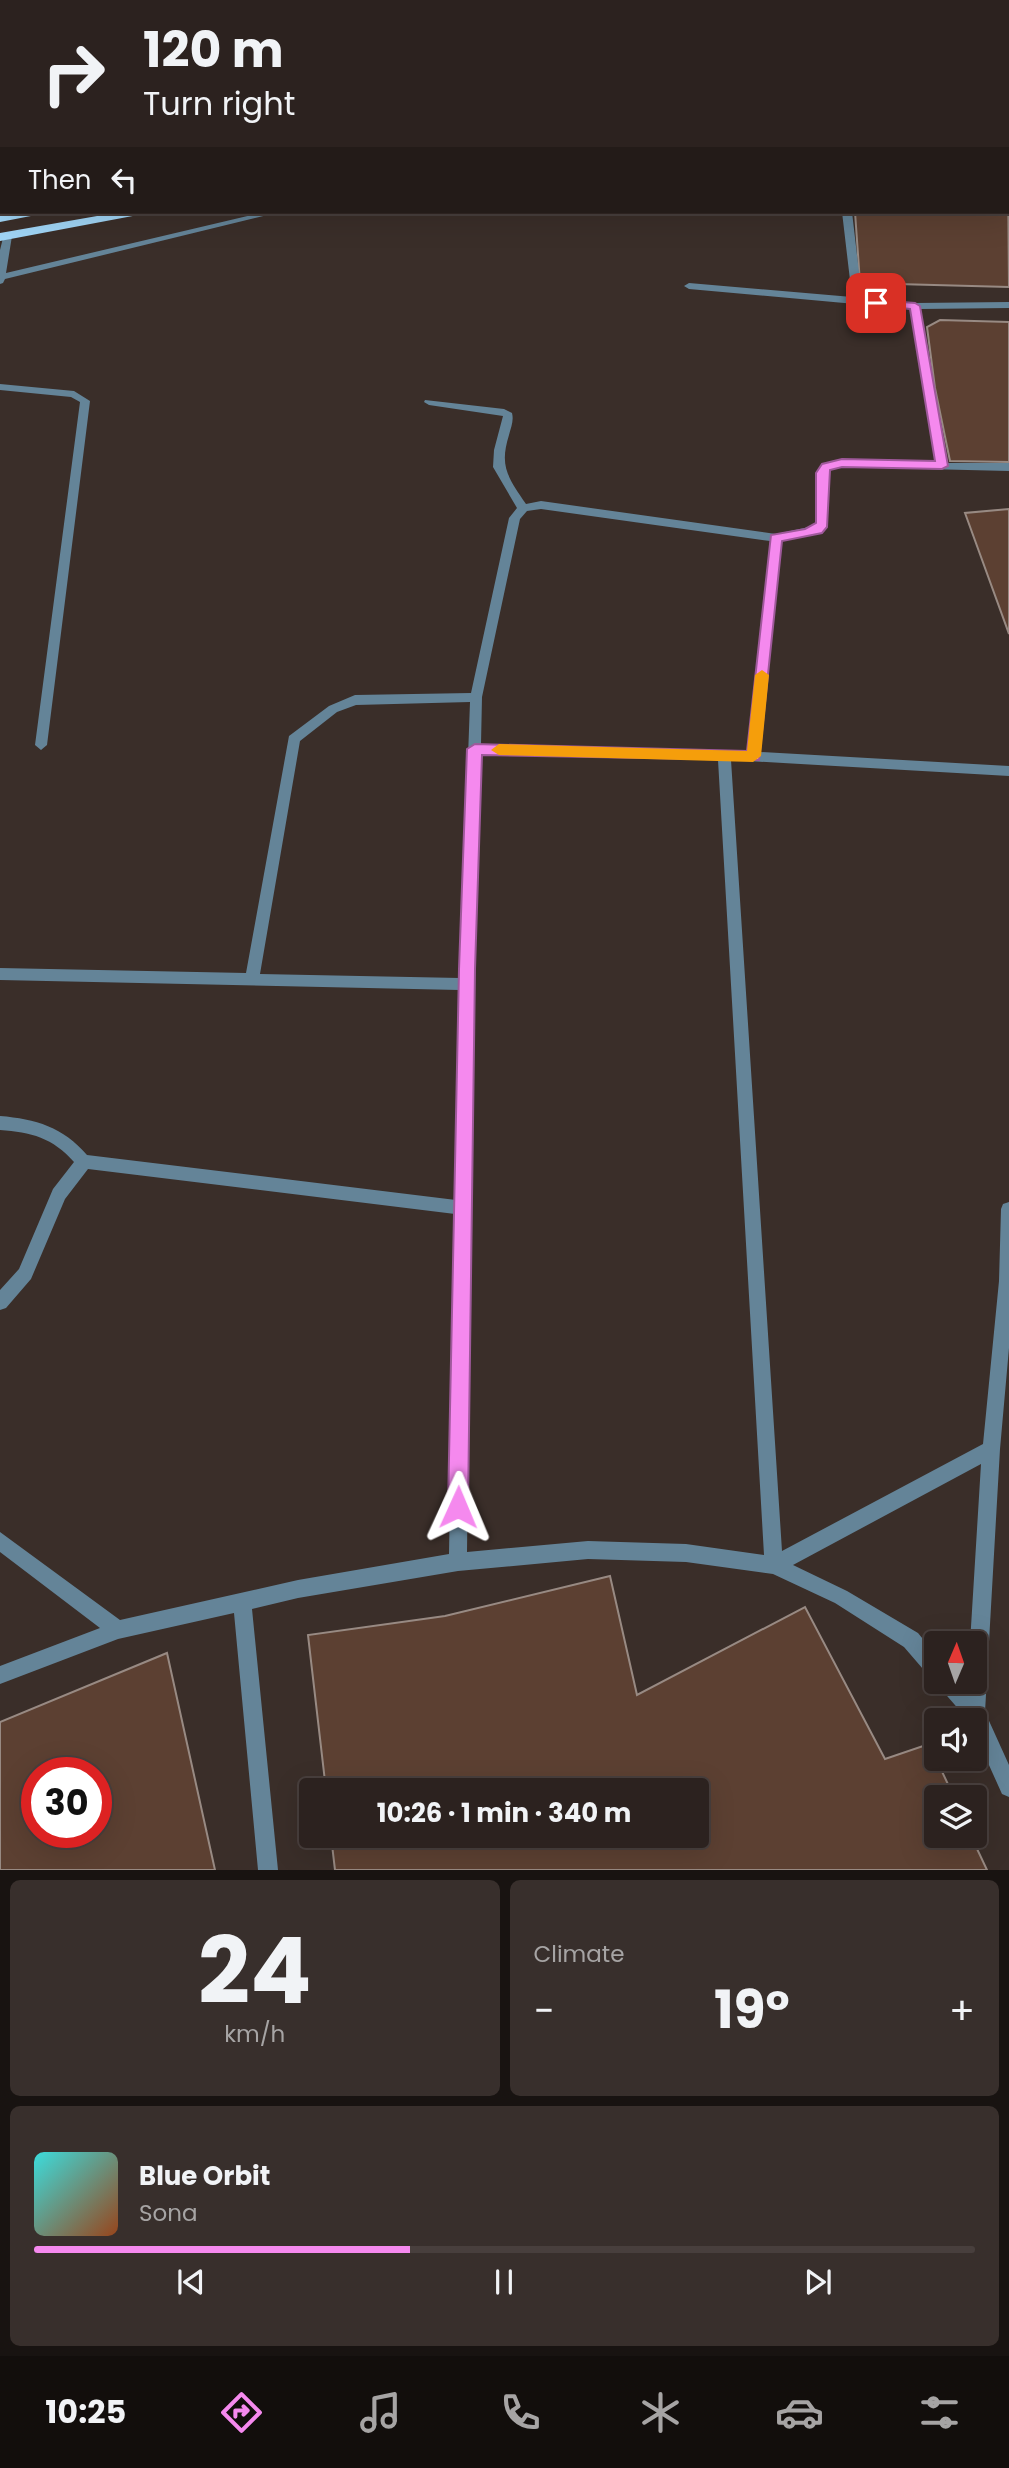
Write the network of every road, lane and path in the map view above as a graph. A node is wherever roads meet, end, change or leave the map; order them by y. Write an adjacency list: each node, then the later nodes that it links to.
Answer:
1 (24, 214): 5 (main road)
2 (127, 214): 6 (main road)
3 (267, 214): 7 (street)
4 (847, 214): 9 (street)
5 (0, 218)
6 (4, 237): 7 (street)
7 (1, 278)
8 (689, 286): 9 (street)
9 (857, 302): 11 (street)
10 (1009, 305): 11 (street)
11 (915, 306): 14 (street)
12 (0, 387): 19 (street)
13 (429, 402): 16 (street)
14 (942, 466): 15 (street); 17 (street)
15 (1009, 467)
16 (523, 508): 17 (street); 18 (street)
17 (776, 538): 22 (street)
18 (476, 697): 20 (street); 25 (street)
19 (41, 745)
20 (475, 749): 21 (street); 26 (street)
21 (724, 756): 22 (street); 35 (street)
22 (753, 756): 23 (street)
23 (1009, 771)
24 (0, 974): 25 (street)
25 (251, 979): 26 (street)
26 (467, 984): 29 (street)
27 (0, 1123): 28 (street)
28 (83, 1162): 29 (street); 31 (street)
29 (463, 1208): 34 (street)
30 (1009, 1209): 32 (street)
31 (0, 1301)
32 (991, 1449): 35 (street); 42 (street)
33 (0, 1541): 37 (street)
34 (457, 1562): 35 (street); 36 (street)
35 (774, 1565): 38 (street)
36 (242, 1602): 37 (street); 45 (street)
37 (118, 1630): 39 (street)
38 (924, 1655)
39 (0, 1675)
40 (958, 1694): 41 (street)
41 (971, 1708)
42 (975, 1708)
43 (987, 1739): 44 (street)
44 (1009, 1787)
45 (268, 1870)

